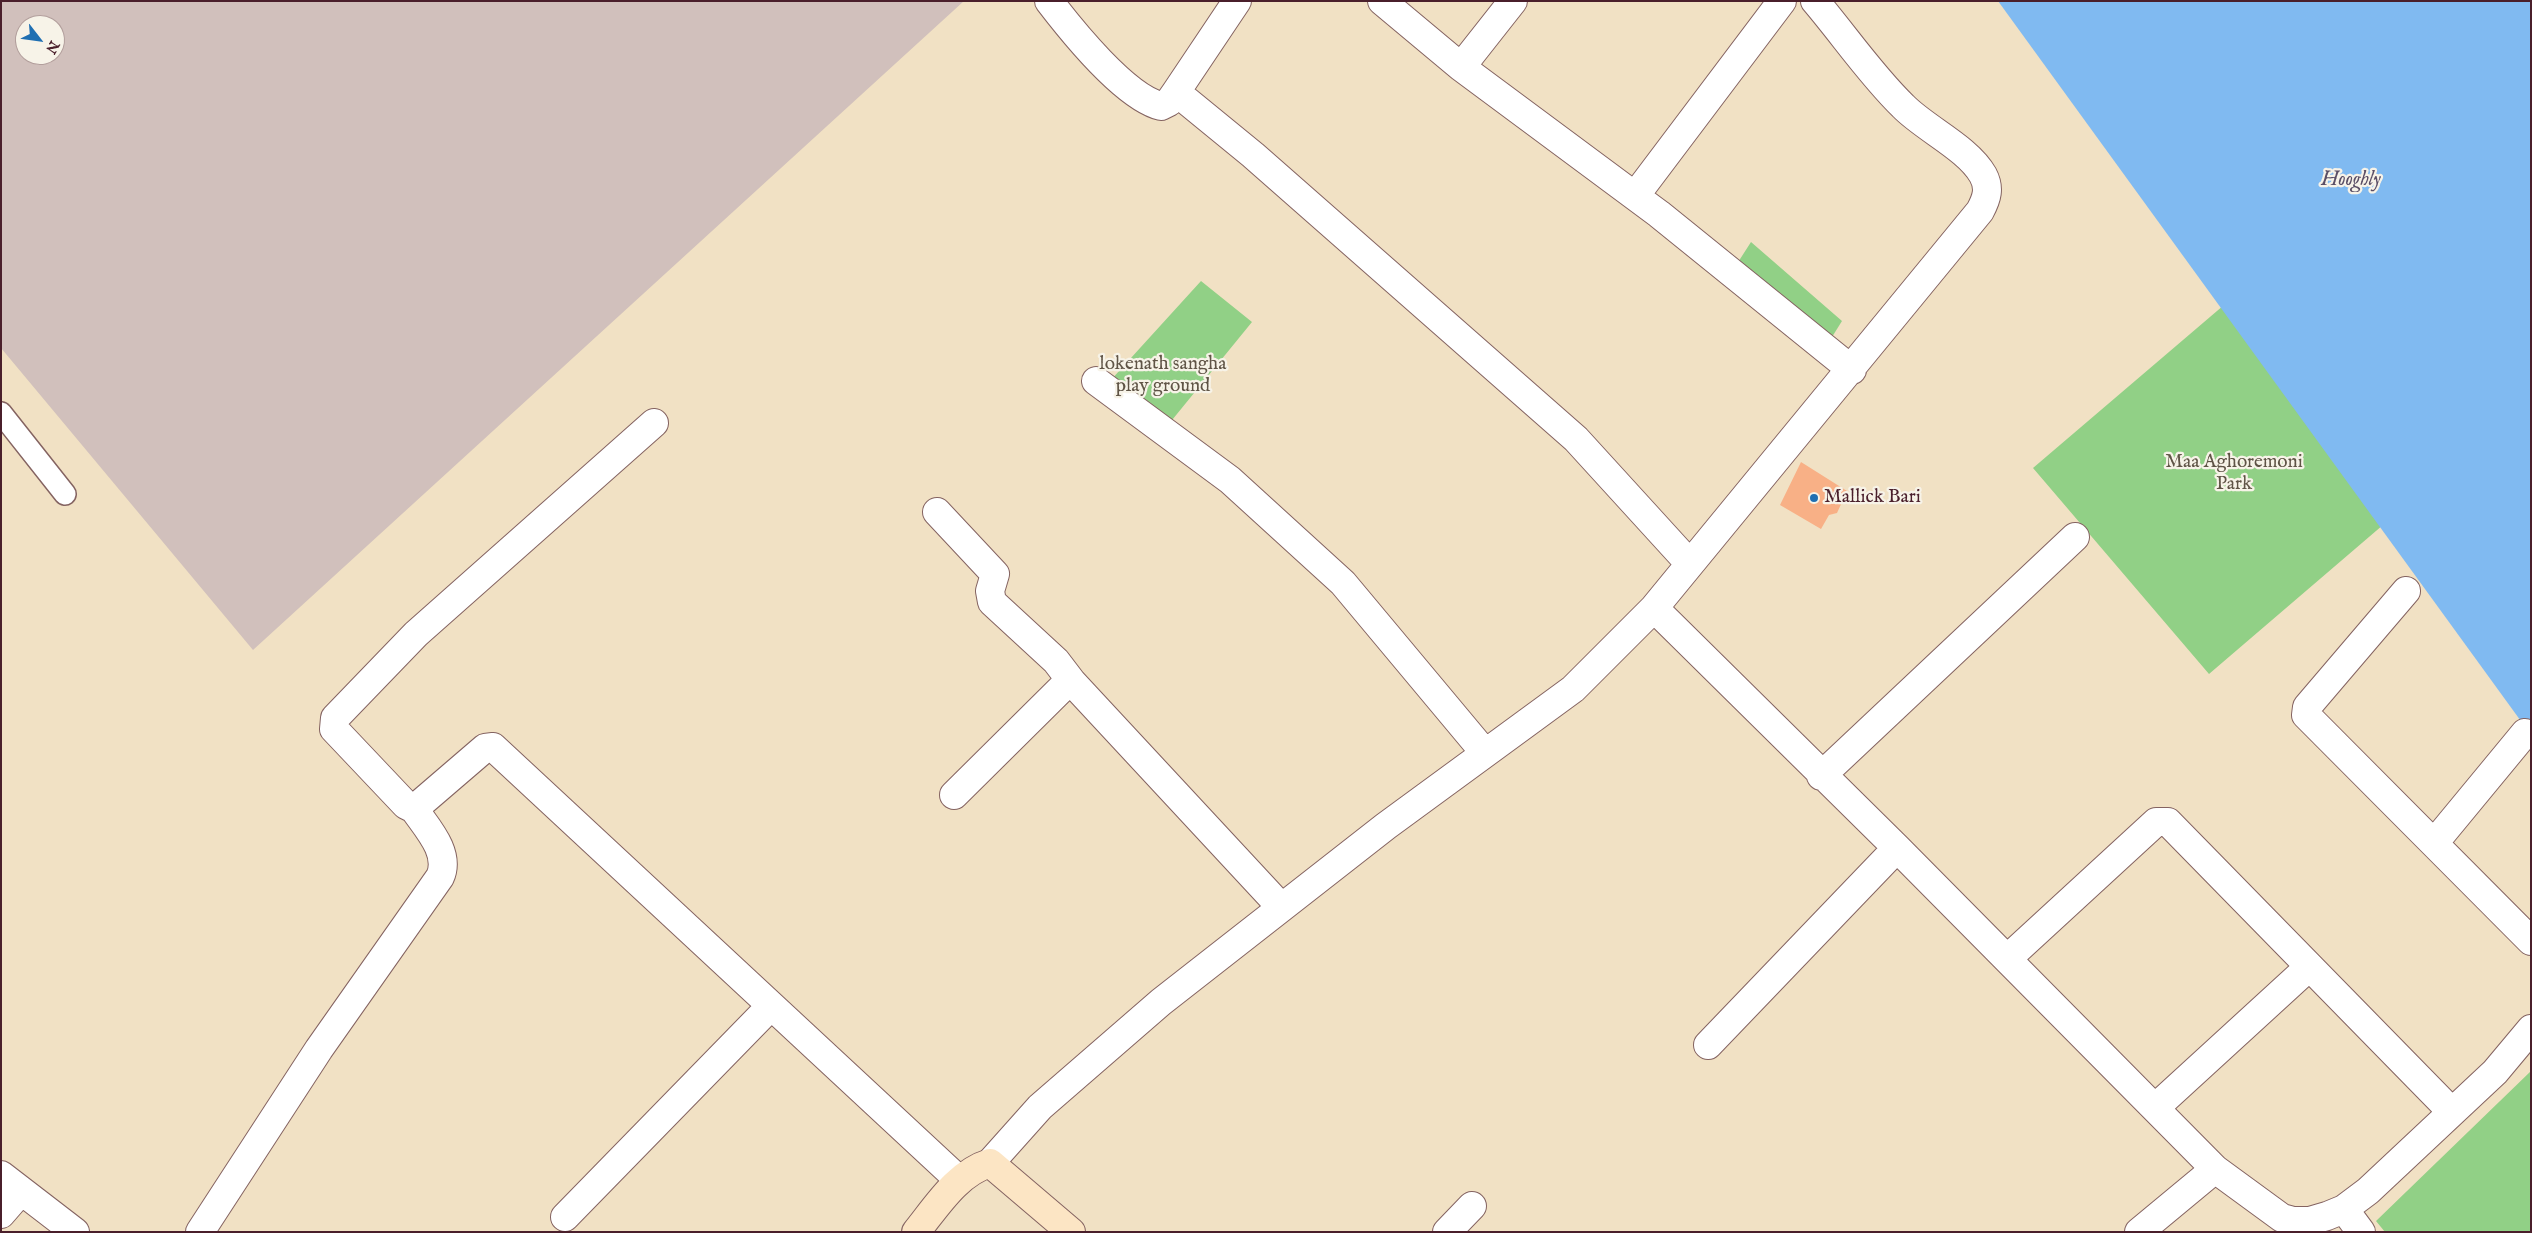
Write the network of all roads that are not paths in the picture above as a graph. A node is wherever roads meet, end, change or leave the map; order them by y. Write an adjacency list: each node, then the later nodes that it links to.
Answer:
1 (1049, 1): 8 (street)
2 (1237, 1): 8 (street)
3 (1382, 1): 7 (street)
4 (1512, 1): 7 (street)
5 (1782, 1): 9 (street)
6 (1815, 1): 10 (street)
7 (1461, 67): 9 (street)
8 (1176, 92): 17 (street)
9 (1635, 196): 10 (street)
10 (1852, 370): 17 (street)
11 (1096, 381): 22 (street)
12 (1, 413): 14 (lane)
13 (654, 423): 25 (street)
14 (65, 494)
15 (937, 512): 20 (street)
16 (2075, 537): 23 (street)
17 (1690, 564): 19 (street)
18 (2406, 591): 26 (street)
19 (1654, 608): 22 (street); 23 (street)
20 (1072, 682): 24 (street); 28 (street)
21 (2525, 733): 26 (street)
22 (1485, 753): 28 (street)
23 (1822, 776): 27 (street)
24 (954, 796)
25 (414, 809): 32 (street); 46 (street)
26 (2434, 842): 29 (street)
27 (1897, 848): 30 (street); 34 (street)
28 (1281, 907): 37 (street)
29 (2531, 941)
30 (2007, 959): 31 (street); 35 (street)
31 (2309, 967): 35 (street); 36 (street)
32 (770, 1007): 39 (street); 44 (street)
33 (2531, 1029): 36 (street)
34 (1708, 1045)
35 (2155, 1108): 38 (street)
36 (2452, 1112): 42 (street)
37 (990, 1163): 39 (street); 48 (street)
38 (2216, 1169): 42 (street); 50 (street)
39 (959, 1180): 47 (street)
40 (11, 1183): 43 (street); 45 (street)
41 (1472, 1206): 49 (street)
42 (2344, 1209): 51 (street)
43 (1, 1214)
44 (565, 1217)
45 (75, 1232)
46 (200, 1232)
47 (916, 1232)
48 (1071, 1232)
49 (1447, 1232)
50 (2138, 1232)
51 (2361, 1232)

